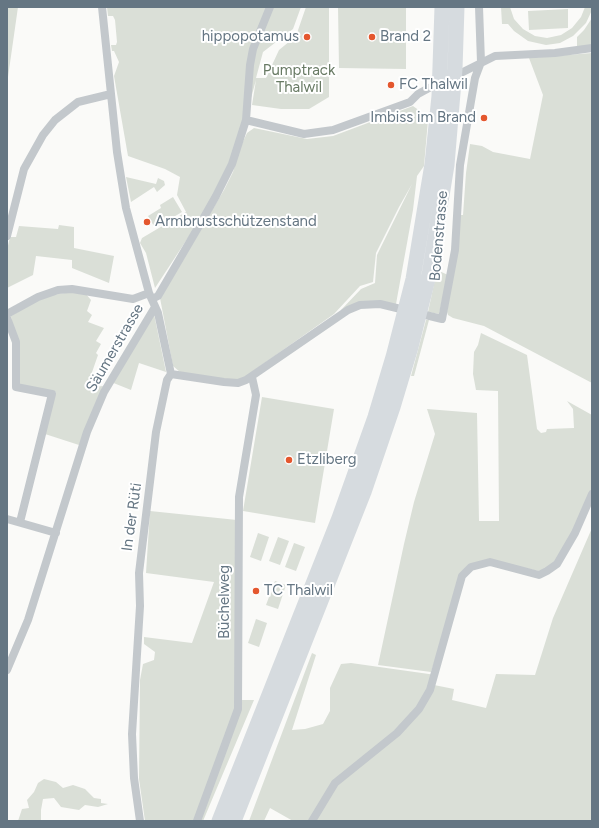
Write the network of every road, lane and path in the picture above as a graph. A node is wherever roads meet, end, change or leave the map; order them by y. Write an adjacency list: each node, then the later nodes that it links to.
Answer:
1 (102, 7): 10 (street, Säumerstrasse)
2 (270, 7): 11 (street)
3 (442, 7): 25 (highway)
4 (456, 7): 26 (highway)
5 (479, 7): 7 (street, Bodenstrasse)
6 (592, 48): 7 (street)
7 (481, 62): 8 (street); 17 (street, Bodenstrasse)
8 (463, 72)
9 (429, 88): 11 (street)
10 (111, 94): 12 (street); 13 (street, Säumerstrasse)
11 (246, 120): 13 (street)
12 (7, 236)
13 (152, 300): 14 (street); 16 (street); 21 (street, Säumerstrasse)
14 (7, 314)
15 (7, 318): 20 (street)
16 (170, 374): 17 (street, Bodenstrasse); 23 (street, In der Rüti)
17 (252, 378): 24 (street, Büchelweg)
18 (592, 494): 27 (street)
19 (7, 518): 20 (street)
20 (20, 522): 21 (street)
21 (56, 533): 22 (street, Säumerstrasse)
22 (7, 670)
23 (140, 821)
24 (197, 821)
25 (219, 821)
26 (234, 821)
27 (312, 821)

